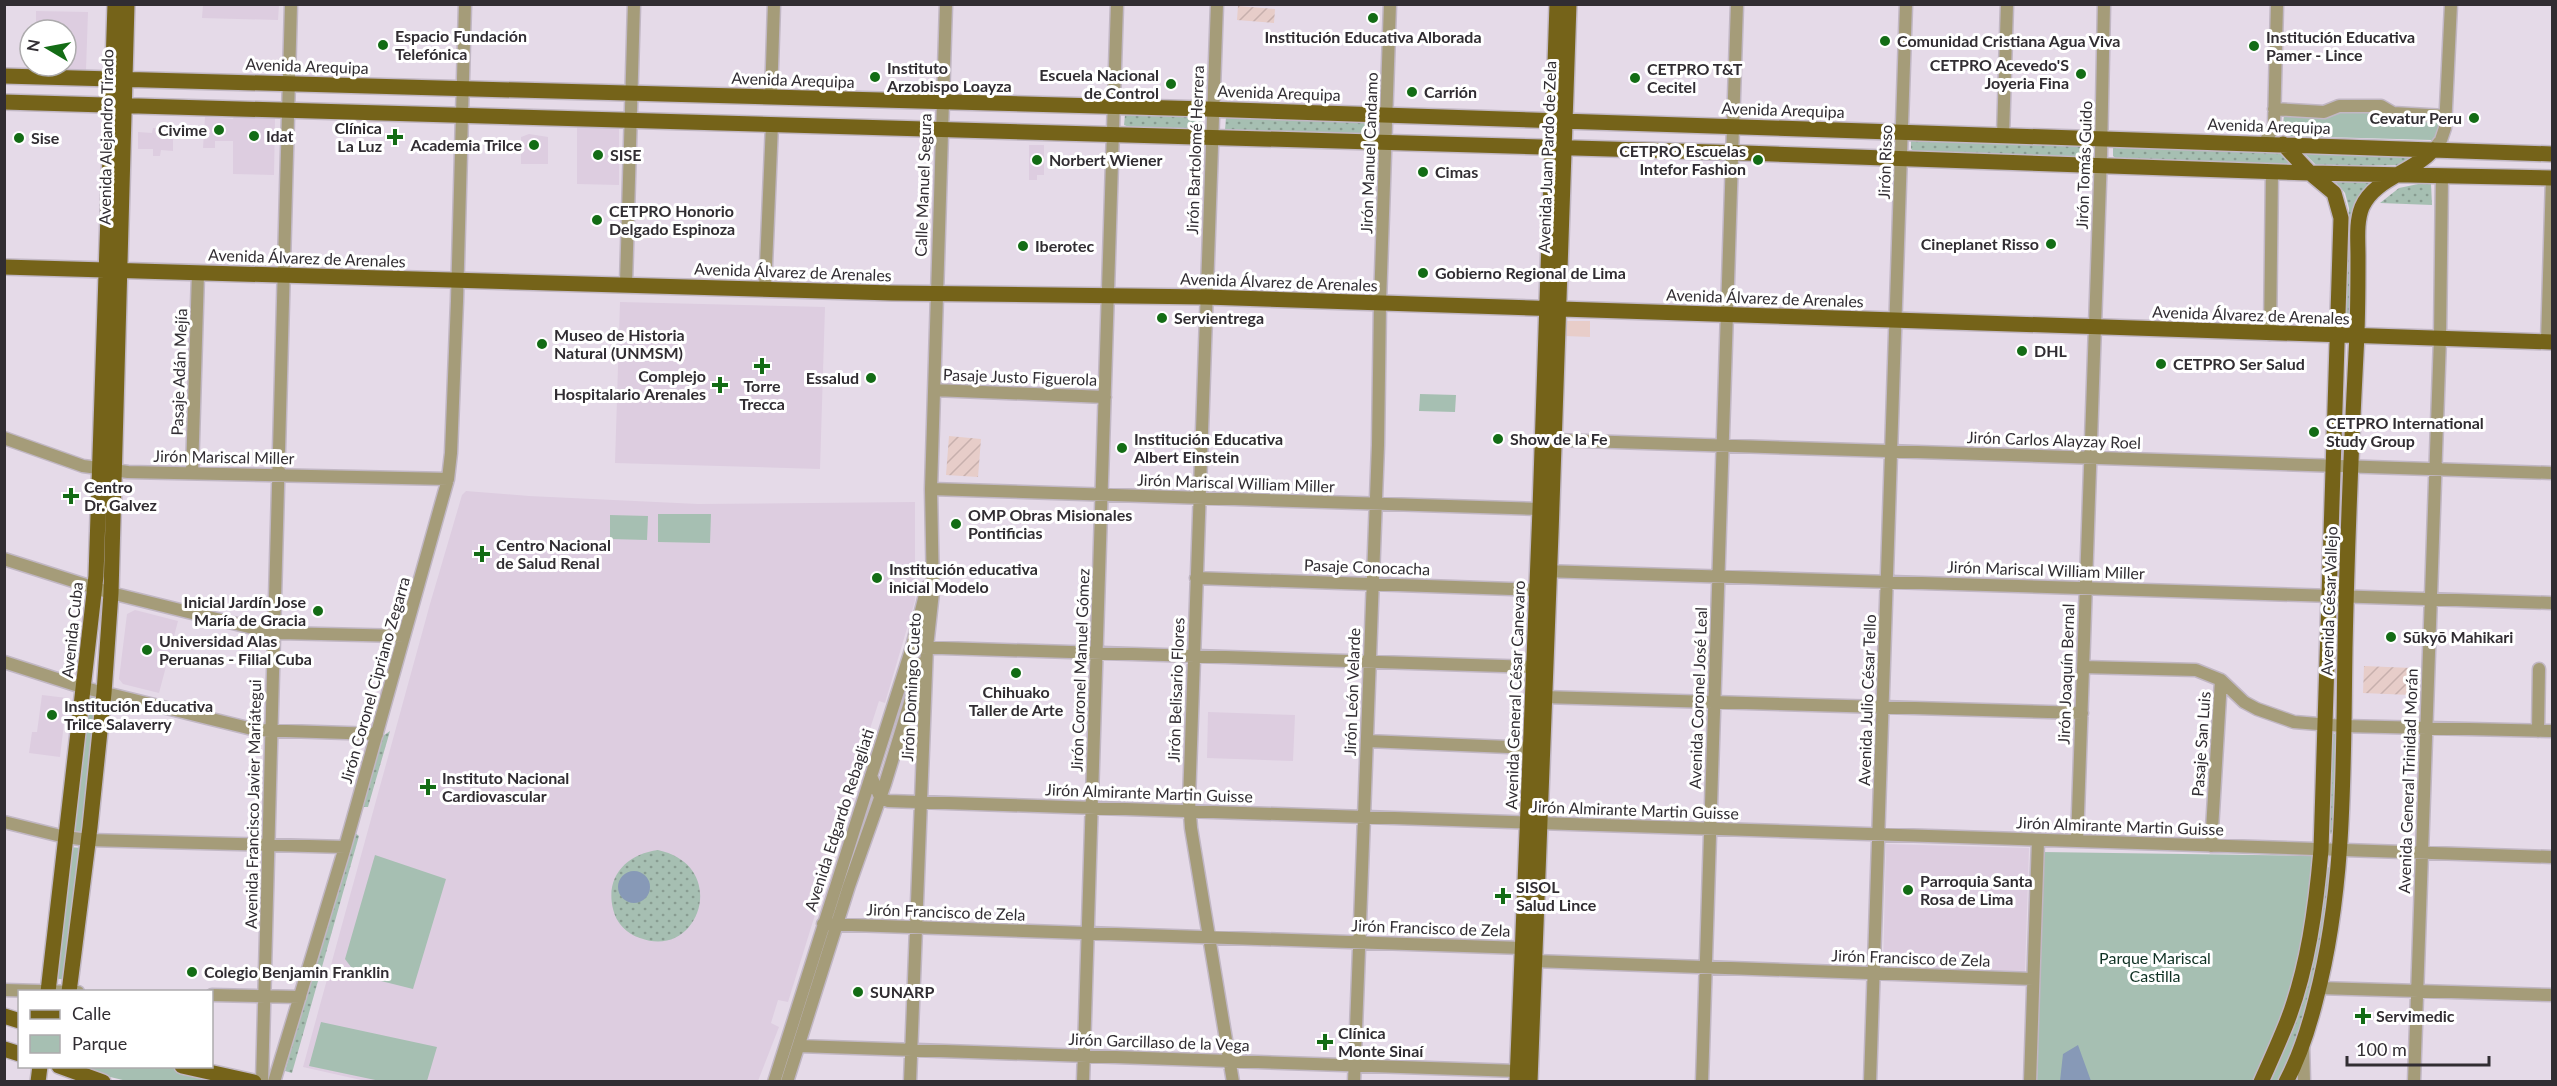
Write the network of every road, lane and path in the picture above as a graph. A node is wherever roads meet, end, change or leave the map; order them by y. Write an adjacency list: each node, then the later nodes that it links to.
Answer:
1 (115, 4): 20 (main road, Avenida Alejandro Tirado)
2 (127, 4): 20 (main road, Avenida Alejandro Tirado)
3 (291, 4): 21 (street, Avenida Francisco Javier Mariátegui)
4 (465, 4): 22 (street, Jirón Coronel Cipriano Zegarra)
5 (634, 4): 23 (street)
6 (774, 4): 24 (street)
7 (946, 4): 26 (street, Calle Manuel Segura)
8 (1118, 4): 28 (street, Jirón Coronel Manuel Gómez)
9 (1217, 4): 29 (street, Jirón Bartolomé Herrera)
10 (1390, 4): 33 (street, Jirón Manuel Candamo)
11 (1557, 4): 36 (main road, Avenida Juan Pardo de Zela)
12 (1569, 4): 36 (main road, Avenida Juan Pardo de Zela)
13 (1737, 4): 38 (street, Avenida Coronel José Leal)
14 (1906, 4): 41 (street, Jirón Risso)
15 (2007, 4): 44 (street)
16 (2104, 4): 46 (street, Jirón Tomás Guido)
17 (2277, 4): 30 (street)
18 (2451, 4): 34 (street)
19 (4, 76): 20 (main road, Avenida Arequipa)
20 (119, 79): 21 (main road, Avenida Arequipa); 27 (main road, Avenida Alejandro Tirado)
21 (289, 84): 22 (main road, Avenida Arequipa); 31 (street, Avenida Francisco Javier Mariátegui)
22 (463, 88): 23 (main road, Avenida Arequipa); 32 (street, Jirón Coronel Cipriano Zegarra)
23 (631, 93): 24 (main road, Avenida Arequipa); 35 (street)
24 (771, 97): 26 (main road, Avenida Arequipa)
25 (4, 102): 27 (main road)
26 (943, 102): 28 (main road, Avenida Arequipa); 40 (street, Calle Manuel Segura)
27 (118, 105): 31 (main road); 63 (main road, Avenida Alejandro Tirado)
28 (1114, 106): 29 (main road, Avenida Arequipa); 42 (street, Jirón Coronel Manuel Gómez)
29 (1213, 109): 33 (main road, Avenida Arequipa); 45 (street, Jirón Bartolomé Herrera)
30 (2274, 109): 34 (street); 39 (street)
31 (288, 110): 32 (main road); 65 (street, Avenida Francisco Javier Mariátegui)
32 (462, 115): 35 (main road); 66 (street, Jirón Coronel Cipriano Zegarra)
33 (1387, 115): 36 (main road, Avenida Arequipa); 47 (street, Jirón Manuel Candamo)
34 (2446, 116): 43 (street)
35 (630, 119): 37 (main road); 67 (street)
36 (1559, 121): 38 (main road, Avenida Arequipa); 50 (main road, Avenida Juan Pardo de Zela)
37 (772, 124): 40 (main road); 68 (street)
38 (1734, 126): 41 (main road, Avenida Arequipa); 53 (street, Avenida Coronel José Leal)
39 (2274, 126): 48 (street); 49 (street)
40 (942, 129): 42 (main road); 69 (street, Calle Manuel Segura)
41 (1902, 132): 44 (main road, Avenida Arequipa); 55 (street, Jirón Risso)
42 (1113, 134): 45 (main road); 70 (street, Jirón Coronel Manuel Gómez)
43 (2444, 134): 51 (street); 52 (street)
44 (2003, 136): 46 (main road, Avenida Arequipa)
45 (1212, 137): 47 (main road); 71 (street, Jirón Bartolomé Herrera)
46 (2101, 140): 48 (main road, Avenida Arequipa); 56 (street, Jirón Tomás Guido)
47 (1386, 142): 50 (main road); 72 (street, Jirón Manuel Candamo)
48 (2264, 144): 49 (main road, Avenida Arequipa)
49 (2283, 144): 51 (main road, Avenida Arequipa); 58 (main road, Avenida César Vallejo)
50 (1559, 147): 53 (main road); 73 (main road, Avenida Juan Pardo de Zela)
51 (2433, 150): 52 (main road, Avenida Arequipa); 59 (main road, Avenida César Vallejo)
52 (2454, 150): 54 (main road, Avenida Arequipa)
53 (1733, 153): 55 (main road); 74 (street, Avenida Coronel José Leal)
54 (2553, 154)
55 (1902, 158): 56 (main road); 75 (street, Jirón Risso)
56 (2101, 164): 57 (main road); 76 (street, Jirón Tomás Guido)
57 (2272, 171): 58 (main road); 77 (street)
58 (2310, 172): 59 (main road); 78 (main road, Avenida César Vallejo)
59 (2399, 175): 60 (main road); 79 (main road, Avenida César Vallejo)
60 (2442, 175): 61 (main road); 80 (street, Avenida General Trinidad Morán)
61 (2552, 178): 81 (street)
62 (4, 267): 63 (main road, Avenida Álvarez de Arenales)
63 (114, 270): 64 (main road, Avenida Álvarez de Arenales); 92 (main road, Avenida Cuba)
64 (198, 273): 65 (main road, Avenida Álvarez de Arenales); 93 (street, Pasaje Adán Mejía)
65 (284, 276): 66 (main road, Avenida Álvarez de Arenales); 95 (street, Avenida Francisco Javier Mariátegui)
66 (458, 280): 67 (main road, Avenida Álvarez de Arenales); 96 (street, Jirón Coronel Cipriano Zegarra)
67 (626, 284): 68 (main road, Avenida Álvarez de Arenales)
68 (765, 290): 69 (main road, Avenida Álvarez de Arenales)
69 (936, 294): 70 (main road, Avenida Álvarez de Arenales); 82 (street, Jirón Domingo Cueto)
70 (1108, 296): 71 (main road, Avenida Álvarez de Arenales); 83 (street, Jirón Coronel Manuel Gómez)
71 (1206, 297): 72 (main road, Avenida Álvarez de Arenales); 99 (street, Jirón Belisario Flores)
72 (1380, 303): 73 (main road, Avenida Álvarez de Arenales); 100 (street, Jirón León Velarde)
73 (1554, 310): 74 (main road, Avenida Álvarez de Arenales); 85 (main road, Avenida General César Canevaro); 101 (main road, Avenida General César Canevaro)
74 (1728, 315): 75 (main road, Avenida Álvarez de Arenales); 86 (street, Avenida Coronel José Leal)
75 (1897, 321): 76 (main road, Avenida Álvarez de Arenales); 87 (street, Avenida Julio César Tello)
76 (2094, 327): 77 (main road, Avenida Álvarez de Arenales); 88 (street, Jirón Joaquín Bernal)
77 (2270, 334): 78 (main road, Avenida Álvarez de Arenales)
78 (2338, 336): 79 (main road, Avenida Álvarez de Arenales); 89 (main road, Avenida César Vallejo)
79 (2357, 336): 80 (main road, Avenida Álvarez de Arenales); 90 (main road, Avenida César Vallejo)
80 (2440, 338): 81 (main road, Avenida Álvarez de Arenales); 91 (street, Avenida General Trinidad Morán)
81 (2550, 342)
82 (934, 390): 83 (street, Pasaje Justo Figuerola); 97 (street, Jirón Domingo Cueto)
83 (1105, 396): 98 (street, Jirón Coronel Manuel Gómez)
84 (4, 438): 92 (street, Jirón Mariscal Miller)
85 (1555, 441): 86 (street, Jirón Carlos Alayzay Roel); 104 (main road, Avenida General César Canevaro)
86 (1724, 446): 87 (street, Jirón Carlos Alayzay Roel); 105 (street, Avenida Coronel José Leal)
87 (1892, 451): 88 (street, Jirón Carlos Alayzay Roel); 107 (street, Avenida Julio César Tello)
88 (2090, 458): 89 (street, Jirón Carlos Alayzay Roel); 109 (street, Jirón Joaquín Bernal)
89 (2334, 466): 90 (street, Jirón Carlos Alayzay Roel); 113 (main road, Avenida César Vallejo)
90 (2351, 466): 91 (street, Jirón Carlos Alayzay Roel); 114 (main road, Avenida César Vallejo)
91 (2435, 469): 94 (street, Jirón Carlos Alayzay Roel); 115 (street, Avenida General Trinidad Morán)
92 (107, 470): 93 (street, Jirón Mariscal Miller); 110 (main road, Avenida Cuba); 112 (main road, Avenida Cuba)
93 (192, 473): 95 (street, Jirón Mariscal Miller)
94 (2553, 473)
95 (278, 474): 96 (street, Jirón Mariscal Miller); 117 (street, Avenida Francisco Javier Mariátegui)
96 (448, 479): 118 (street, Jirón Coronel Cipriano Zegarra)
97 (931, 489): 98 (street, Jirón Mariscal William Miller); 103 (street, Jirón Domingo Cueto)
98 (1102, 495): 99 (street, Jirón Mariscal William Miller); 121 (street, Jirón Coronel Manuel Gómez)
99 (1199, 498): 100 (street, Jirón Mariscal William Miller); 106 (street, Jirón Belisario Flores)
100 (1376, 504): 101 (street, Jirón Mariscal William Miller); 108 (street, Jirón León Velarde)
101 (1540, 509): 104 (main road, Avenida General César Canevaro)
102 (4, 559): 110 (street)
103 (931, 568): 119 (street, Avenida Edgardo Rebagliati); 120 (street, Jirón Domingo Cueto)
104 (1544, 571): 105 (street, Jirón Mariscal William Miller); 111 (main road, Avenida General César Canevaro); 131 (main road, Avenida General César Canevaro)
105 (1719, 577): 107 (street, Jirón Mariscal William Miller); 132 (street, Avenida Coronel José Leal)
106 (1196, 578): 108 (street, Pasaje Conocacha); 122 (street, Jirón Belisario Flores)
107 (1888, 582): 109 (street, Jirón Mariscal William Miller); 133 (street, Avenida Julio César Tello)
108 (1373, 584): 111 (street, Pasaje Conocacha); 124 (street, Jirón León Velarde)
109 (2086, 588): 113 (street, Jirón Mariscal William Miller); 126 (street, Jirón Joaquín Bernal)
110 (95, 589): 112 (street); 129 (main road, Avenida Cuba)
111 (1537, 590): 125 (main road, Avenida General César Canevaro)
112 (111, 593): 117 (street); 130 (main road, Avenida Cuba)
113 (2329, 596): 114 (street, Jirón Mariscal William Miller); 138 (main road, Avenida César Vallejo)
114 (2346, 596): 115 (street, Jirón Mariscal William Miller); 139 (main road, Avenida César Vallejo)
115 (2431, 599): 116 (street, Jirón Mariscal William Miller); 140 (street, Avenida General Trinidad Morán)
116 (2553, 603)
117 (274, 632): 118 (street); 141 (street, Avenida Francisco Javier Mariátegui)
118 (404, 636): 144 (street, Jirón Coronel Cipriano Zegarra)
119 (912, 646): 120 (street); 136 (street, Avenida Edgardo Rebagliati)
120 (927, 647): 121 (street); 135 (street, Avenida Edgardo Rebagliati); 137 (street, Jirón Domingo Cueto)
121 (1096, 653): 122 (street); 150 (street, Jirón Coronel Manuel Gómez)
122 (1192, 657): 124 (street); 151 (street, Jirón Belisario Flores)
123 (4, 662): 129 (street)
124 (1370, 662): 125 (street); 145 (street, Jirón León Velarde)
125 (1534, 667): 146 (main road, Avenida General César Canevaro)
126 (2083, 667): 128 (street); 134 (street, Jirón Joaquín Bernal)
127 (2539, 669): 142 (street)
128 (2222, 680): 138 (street); 162 (street, Pasaje San Luis)
129 (85, 688): 130 (street); 157 (main road, Avenida Cuba)
130 (104, 693): 141 (street); 158 (main road, Avenida Cuba)
131 (1544, 697): 132 (street); 154 (main road, Avenida General César Canevaro)
132 (1715, 702): 133 (street); 155 (street, Avenida Coronel José Leal)
133 (1883, 707): 134 (street); 156 (street, Avenida Julio César Tello)
134 (2082, 713): 160 (street, Jirón Joaquín Bernal)
135 (904, 719): 136 (street); 137 (street); 148 (street, Avenida Edgardo Rebagliati)
136 (887, 722): 147 (street, Avenida Edgardo Rebagliati)
137 (924, 723): 149 (street, Jirón Domingo Cueto)
138 (2325, 725): 139 (street); 164 (main road, Avenida César Vallejo)
139 (2343, 726): 140 (street); 165 (main road, Avenida César Vallejo)
140 (2426, 729): 142 (street); 166 (street, Avenida General Trinidad Morán)
141 (272, 731): 144 (street); 161 (street, Avenida Francisco Javier Mariátegui)
142 (2538, 731): 143 (street)
143 (2553, 731)
144 (376, 734): 163 (street, Jirón Coronel Cipriano Zegarra)
145 (1367, 741): 146 (street); 152 (street, Jirón León Velarde)
146 (1531, 747): 154 (main road, Avenida General César Canevaro)
147 (871, 776): 148 (street); 168 (street, Avenida Edgardo Rebagliati)
148 (880, 797): 149 (street, Jirón Almirante Martin Guisse); 169 (street, Avenida Edgardo Rebagliati)
149 (921, 802): 150 (street, Jirón Almirante Martin Guisse); 170 (street, Jirón Domingo Cueto)
150 (1092, 808): 151 (street, Jirón Almirante Martin Guisse); 171 (street, Jirón Coronel Manuel Gómez)
151 (1190, 811): 152 (street, Jirón Almirante Martin Guisse); 172 (street, Jirón Belisario Flores)
152 (1364, 817): 154 (street, Jirón Almirante Martin Guisse); 173 (street, Jirón León Velarde)
153 (4, 822): 157 (street)
154 (1533, 823): 155 (street, Jirón Almirante Martin Guisse); 174 (main road, Avenida General César Canevaro); 175 (main road, Avenida General César Canevaro)
155 (1710, 829): 156 (street, Jirón Almirante Martin Guisse); 176 (street, Avenida Coronel José Leal)
156 (1879, 835): 159 (street, Jirón Almirante Martin Guisse); 177 (street, Avenida Julio César Tello)
157 (65, 837): 158 (street); 180 (main road, Avenida Cuba)
158 (88, 840): 161 (street); 181 (main road, Avenida Cuba)
159 (2038, 840): 160 (street, Jirón Almirante Martin Guisse); 178 (street)
160 (2077, 841): 162 (street, Jirón Almirante Martin Guisse)
161 (269, 845): 163 (street); 185 (street, Avenida Francisco Javier Mariátegui)
162 (2211, 846): 164 (street, Jirón Almirante Martin Guisse)
163 (345, 847): 186 (street, Jirón Coronel Cipriano Zegarra)
164 (2321, 850): 165 (street, Jirón Almirante Martin Guisse); 210 (main road, Avenida César Vallejo)
165 (2340, 851): 166 (street, Jirón Almirante Martin Guisse); 179 (main road, Avenida César Vallejo)
166 (2422, 854): 167 (street, Jirón Almirante Martin Guisse); 182 (street, Avenida General Trinidad Morán)
167 (2553, 858)
168 (823, 924): 169 (street, Jirón Francisco de Zela); 200 (street, Avenida Edgardo Rebagliati)
169 (837, 925): 170 (street, Jirón Francisco de Zela); 188 (street, Avenida Edgardo Rebagliati)
170 (916, 927): 171 (street, Jirón Francisco de Zela); 189 (street, Jirón Domingo Cueto)
171 (1088, 933): 172 (street, Jirón Francisco de Zela); 190 (street, Jirón Coronel Manuel Gómez)
172 (1210, 937): 173 (street, Jirón Francisco de Zela); 191 (street, Jirón Belisario Flores)
173 (1359, 942): 174 (street, Jirón Francisco de Zela); 192 (street, Jirón León Velarde)
174 (1522, 948): 175 (street, Jirón Francisco de Zela); 195 (main road, Avenida General César Canevaro)
175 (1534, 961): 176 (street, Jirón Francisco de Zela); 206 (main road, Avenida General César Canevaro)
176 (1706, 967): 177 (street, Jirón Francisco de Zela); 207 (street, Avenida Coronel José Leal)
177 (1874, 973): 178 (street, Jirón Francisco de Zela); 208 (street, Avenida Julio César Tello)
178 (2033, 979): 209 (street)
179 (2319, 988): 182 (street); 187 (main road, Avenida César Vallejo)
180 (48, 990)
181 (69, 990)
182 (2417, 992): 184 (street); 213 (street, Avenida General Trinidad Morán)
183 (213, 995): 185 (street)
184 (2553, 995)
185 (265, 996): 186 (street); 198 (street, Avenida Francisco Javier Mariátegui)
186 (300, 997): 199 (street, Jirón Coronel Cipriano Zegarra)
187 (2303, 1044): 211 (main road, Avenida César Vallejo); 212 (street)
188 (799, 1046): 189 (street, Jirón Garcillaso de la Vega); 201 (street, Avenida Edgardo Rebagliati)
189 (911, 1050): 190 (street, Jirón Garcillaso de la Vega); 202 (street, Jirón Domingo Cueto)
190 (1085, 1056): 191 (street, Jirón Garcillaso de la Vega); 203 (street, Jirón Coronel Manuel Gómez)
191 (1229, 1061): 192 (street, Jirón Garcillaso de la Vega); 204 (street, Jirón Belisario Flores)
192 (1355, 1065): 195 (street, Jirón Garcillaso de la Vega); 205 (street, Jirón León Velarde)
193 (64, 1068): 196 (main road)
194 (191, 1068): 197 (main road)
195 (1517, 1076)
196 (103, 1082)
197 (254, 1082)
198 (262, 1082)
199 (274, 1082)
200 (774, 1082)
201 (787, 1082)
202 (910, 1082)
203 (1083, 1082)
204 (1233, 1082)
205 (1354, 1082)
206 (1530, 1082)
207 (1702, 1082)
208 (1870, 1082)
209 (2030, 1082)
210 (2261, 1082)
211 (2286, 1082)
212 (2304, 1082)
213 (2414, 1082)

